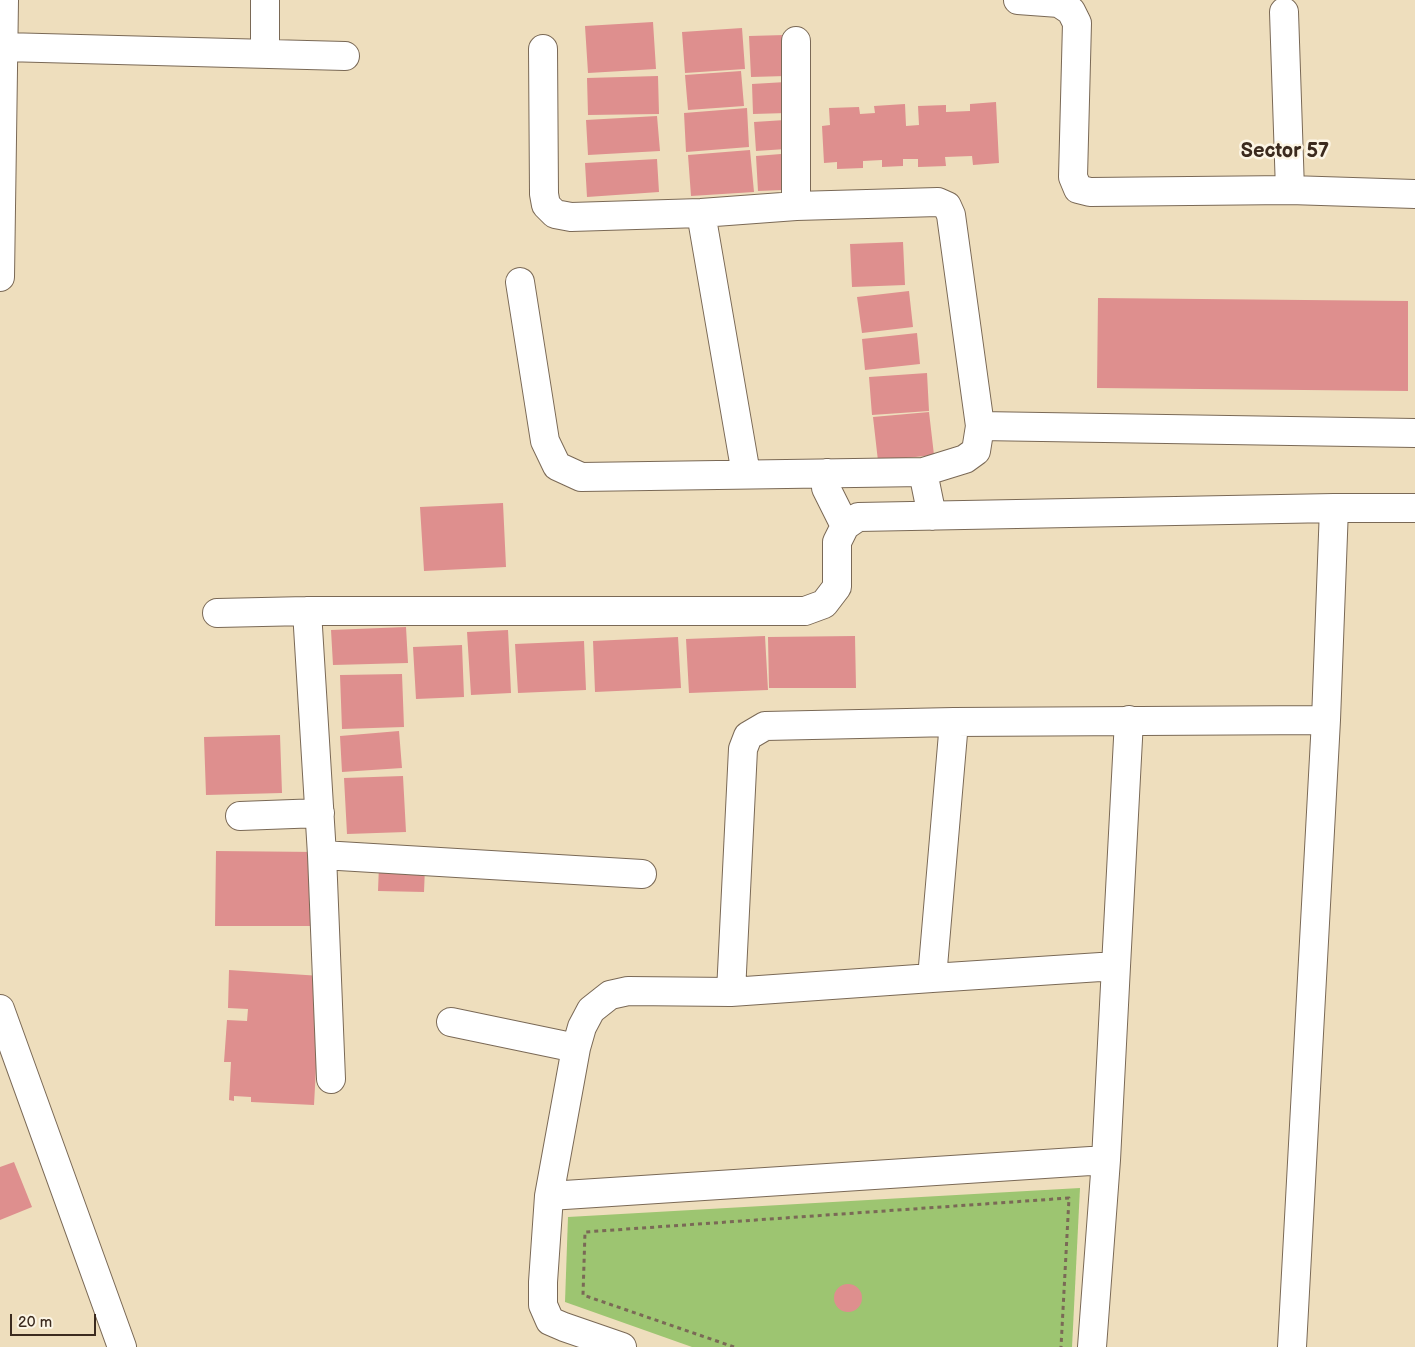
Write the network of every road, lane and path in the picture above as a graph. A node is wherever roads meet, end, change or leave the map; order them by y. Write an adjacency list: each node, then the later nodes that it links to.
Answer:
1 (4, 0): 6 (street)
2 (265, 0): 8 (street)
3 (1018, 0): 10 (street)
4 (1284, 12): 10 (street)
5 (796, 42): 12 (street)
6 (4, 47): 8 (street); 14 (street)
7 (543, 49): 13 (street)
8 (264, 54): 9 (street)
9 (345, 56)
10 (1290, 190): 11 (street)
11 (1415, 194)
12 (796, 206): 13 (street); 16 (street)
13 (701, 213): 20 (street)
14 (0, 277)
15 (520, 282): 20 (street)
16 (980, 426): 17 (street); 18 (street)
17 (1415, 433)
18 (923, 472): 19 (street); 23 (street)
19 (826, 473): 20 (street); 24 (street)
20 (746, 474)
21 (1334, 508): 22 (street); 23 (street); 28 (street)
22 (1415, 508)
23 (932, 516): 24 (street)
24 (846, 526): 25 (street)
25 (307, 612): 26 (street); 30 (street)
26 (217, 613)
27 (1129, 720): 28 (street); 29 (street); 34 (street)
28 (1326, 720): 48 (street)
29 (954, 722): 35 (street); 36 (street)
30 (320, 813): 31 (street); 32 (street)
31 (240, 816)
32 (322, 855): 33 (street); 40 (street)
33 (642, 874)
34 (1116, 966): 35 (street); 41 (street)
35 (932, 978): 36 (street)
36 (731, 992): 39 (street)
37 (0, 1009): 43 (street)
38 (451, 1022): 39 (street)
39 (576, 1048): 42 (street)
40 (331, 1079)
41 (1106, 1160): 42 (street); 47 (street)
42 (549, 1196): 44 (street)
43 (122, 1347)
44 (622, 1347)
45 (734, 1347): 46 (path)
46 (1061, 1347)
47 (1092, 1347)
48 (1292, 1347)

